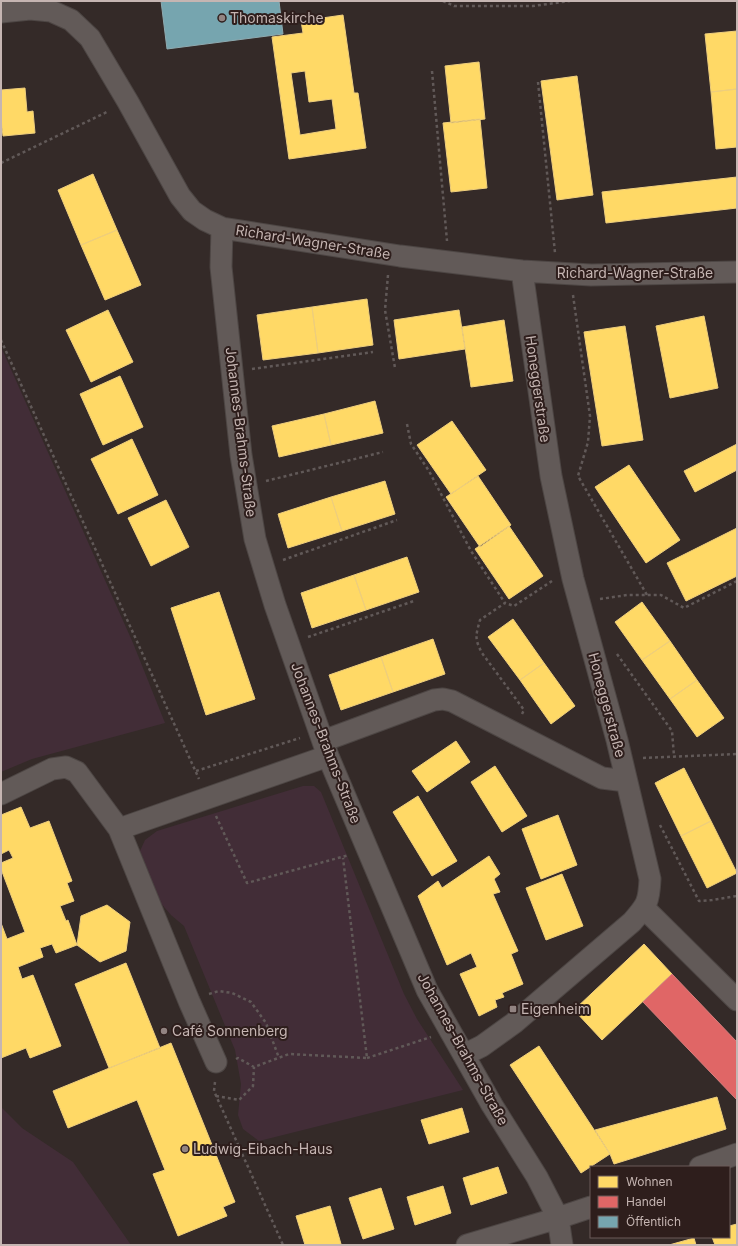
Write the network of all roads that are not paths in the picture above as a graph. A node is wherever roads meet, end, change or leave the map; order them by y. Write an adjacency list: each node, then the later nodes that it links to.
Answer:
1 (1, 12): 2 (street, Richard-Wagner-Straße)
2 (222, 228): 3 (street, Richard-Wagner-Straße); 5 (street, Johannes-Brahms-Straße)
3 (522, 271): 4 (street, Richard-Wagner-Straße); 6 (street, Honeggerstraße)
4 (737, 272)
5 (323, 743): 6 (street); 8 (street); 11 (street, Johannes-Brahms-Straße)
6 (626, 782): 9 (street, Honeggerstraße)
7 (1, 794): 8 (street)
8 (119, 829): 12 (street)
9 (644, 908): 10 (street); 11 (street, Honeggerstraße)
10 (737, 1000)
11 (464, 1055): 16 (street, Johannes-Brahms-Straße)
12 (216, 1062)
13 (737, 1154): 14 (street)
14 (703, 1166)
15 (590, 1207): 16 (street)
16 (558, 1218): 17 (street); 18 (street, Johannes-Brahms-Straße)
17 (467, 1245)
18 (562, 1245)

